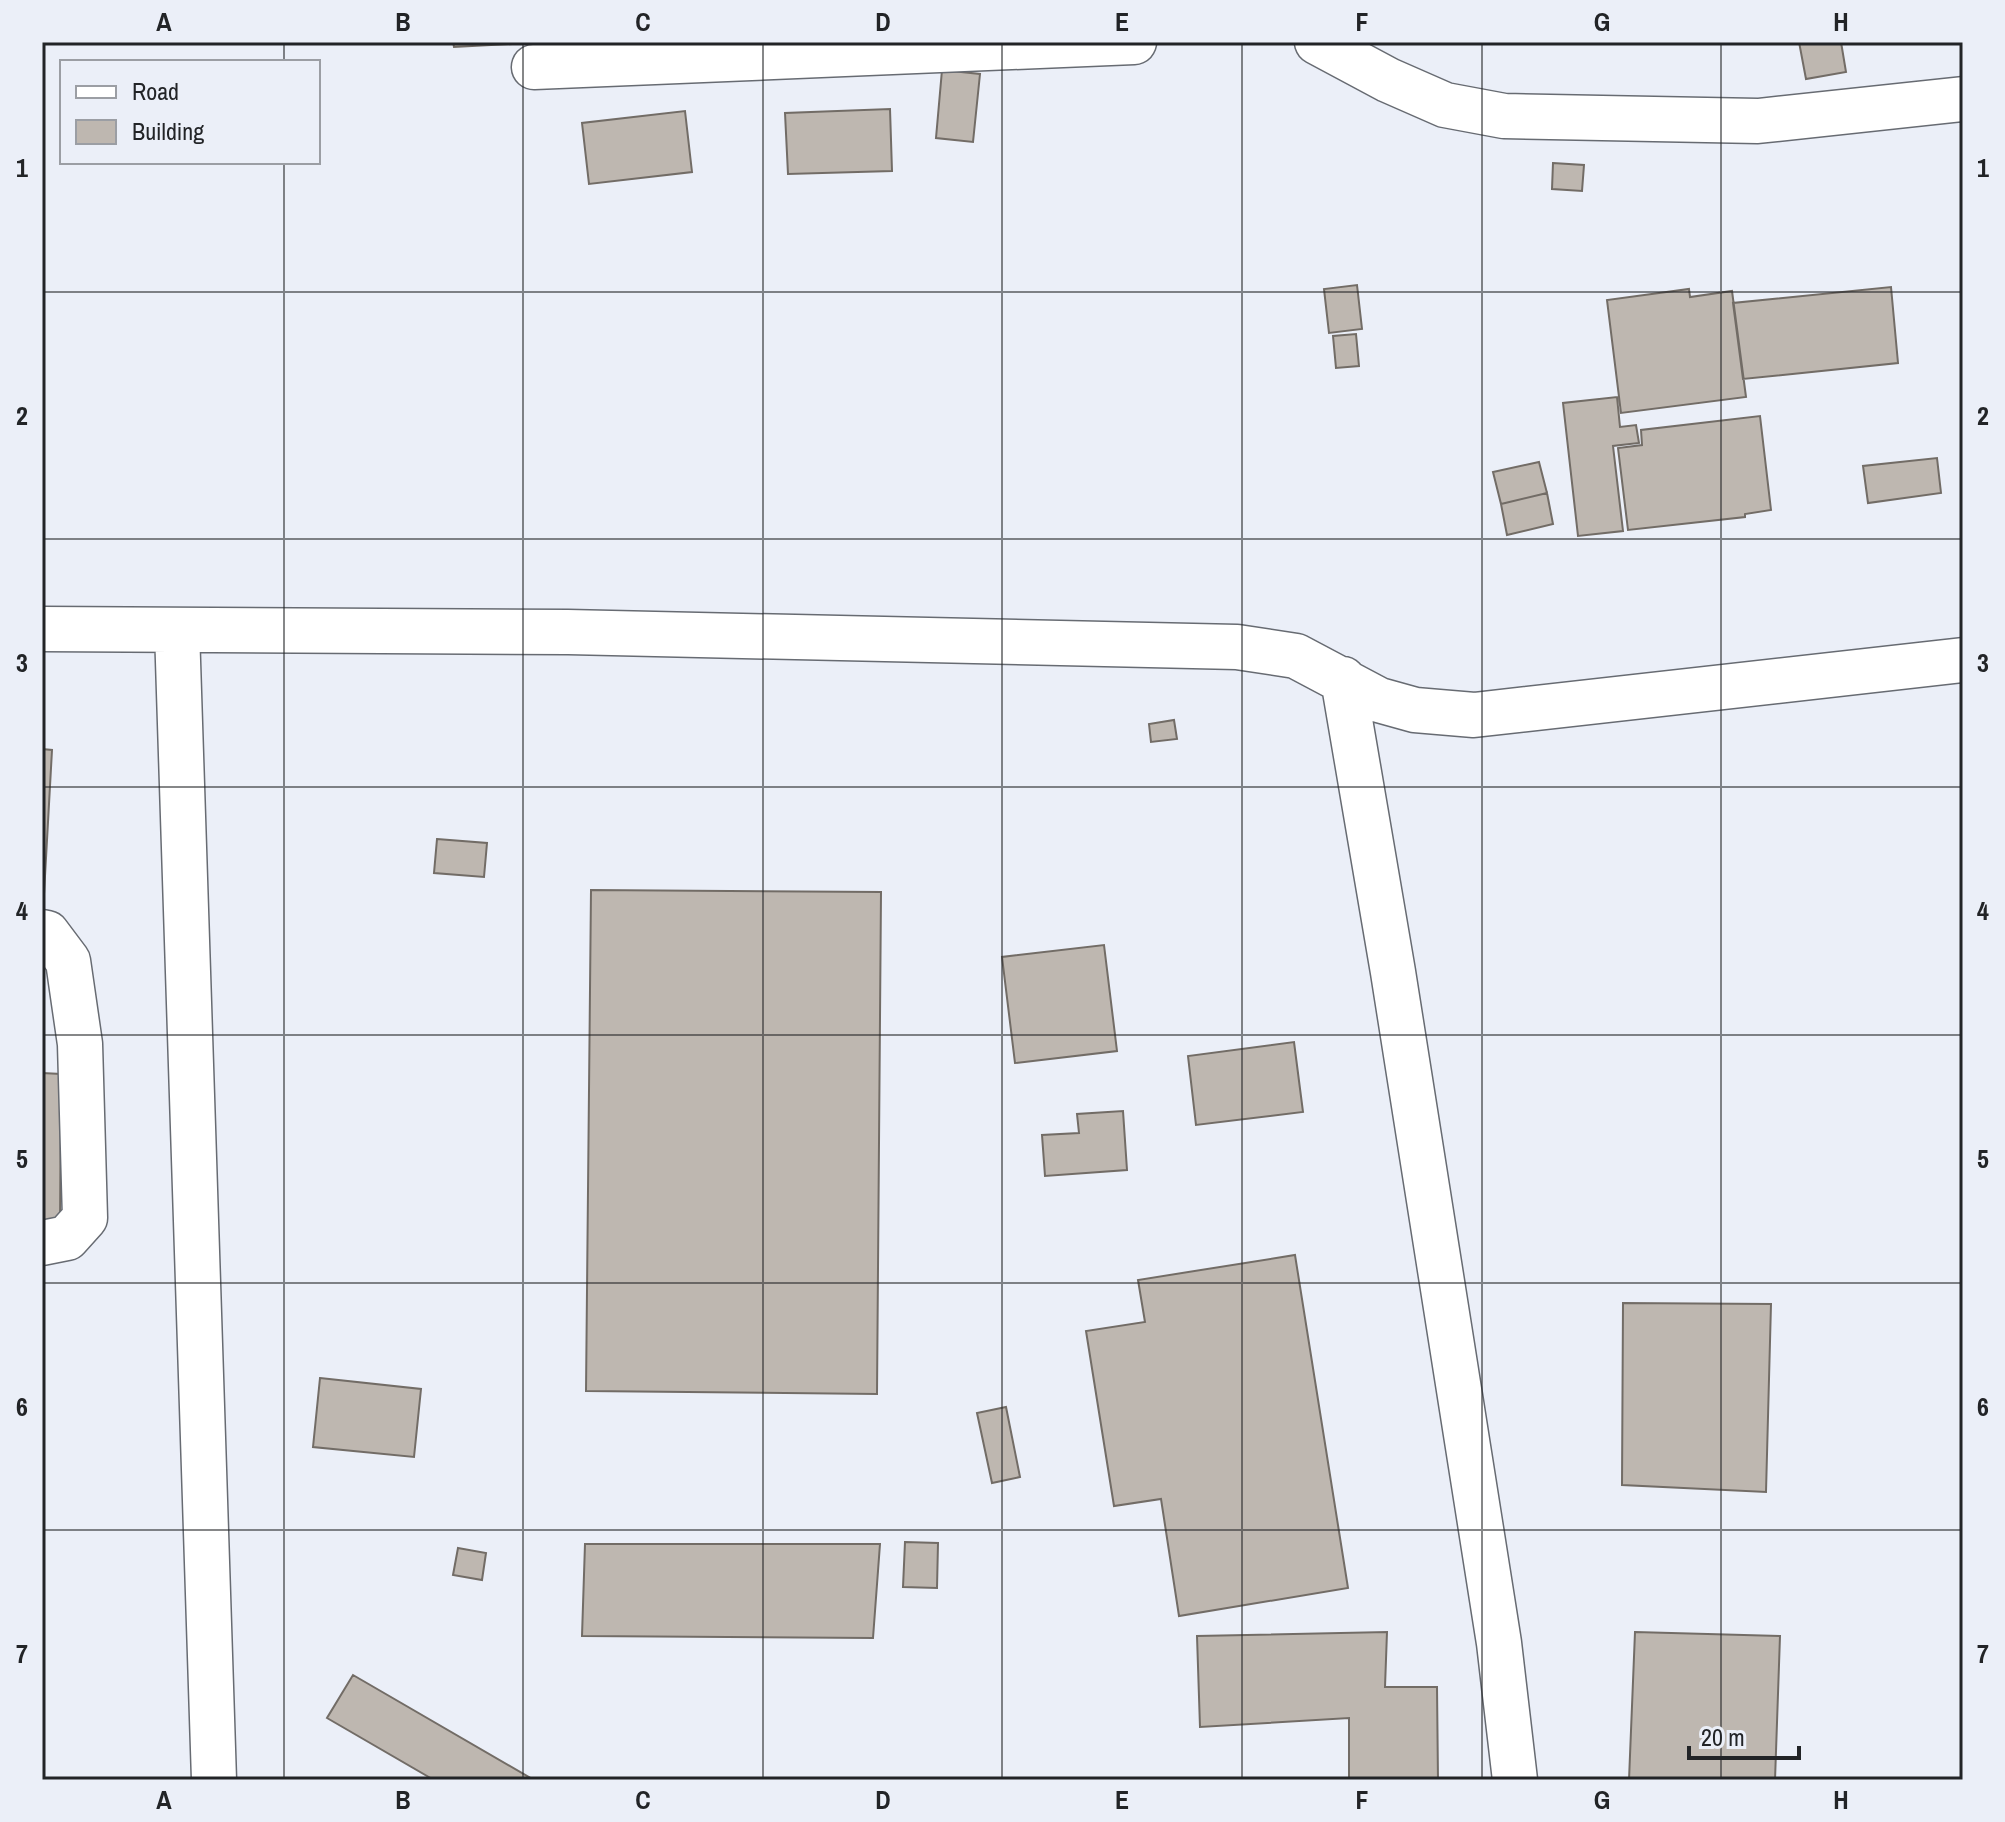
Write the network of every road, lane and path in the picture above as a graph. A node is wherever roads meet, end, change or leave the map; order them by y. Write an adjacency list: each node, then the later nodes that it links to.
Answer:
1 (1134, 42): 3 (street)
2 (1317, 42): 4 (street)
3 (534, 67)
4 (1963, 99)
5 (42, 629): 6 (street)
6 (177, 630): 8 (street); 11 (street)
7 (1963, 660): 8 (street)
8 (1343, 679): 12 (street)
9 (42, 932): 10 (street)
10 (42, 1243)
11 (214, 1780)
12 (1515, 1780)

